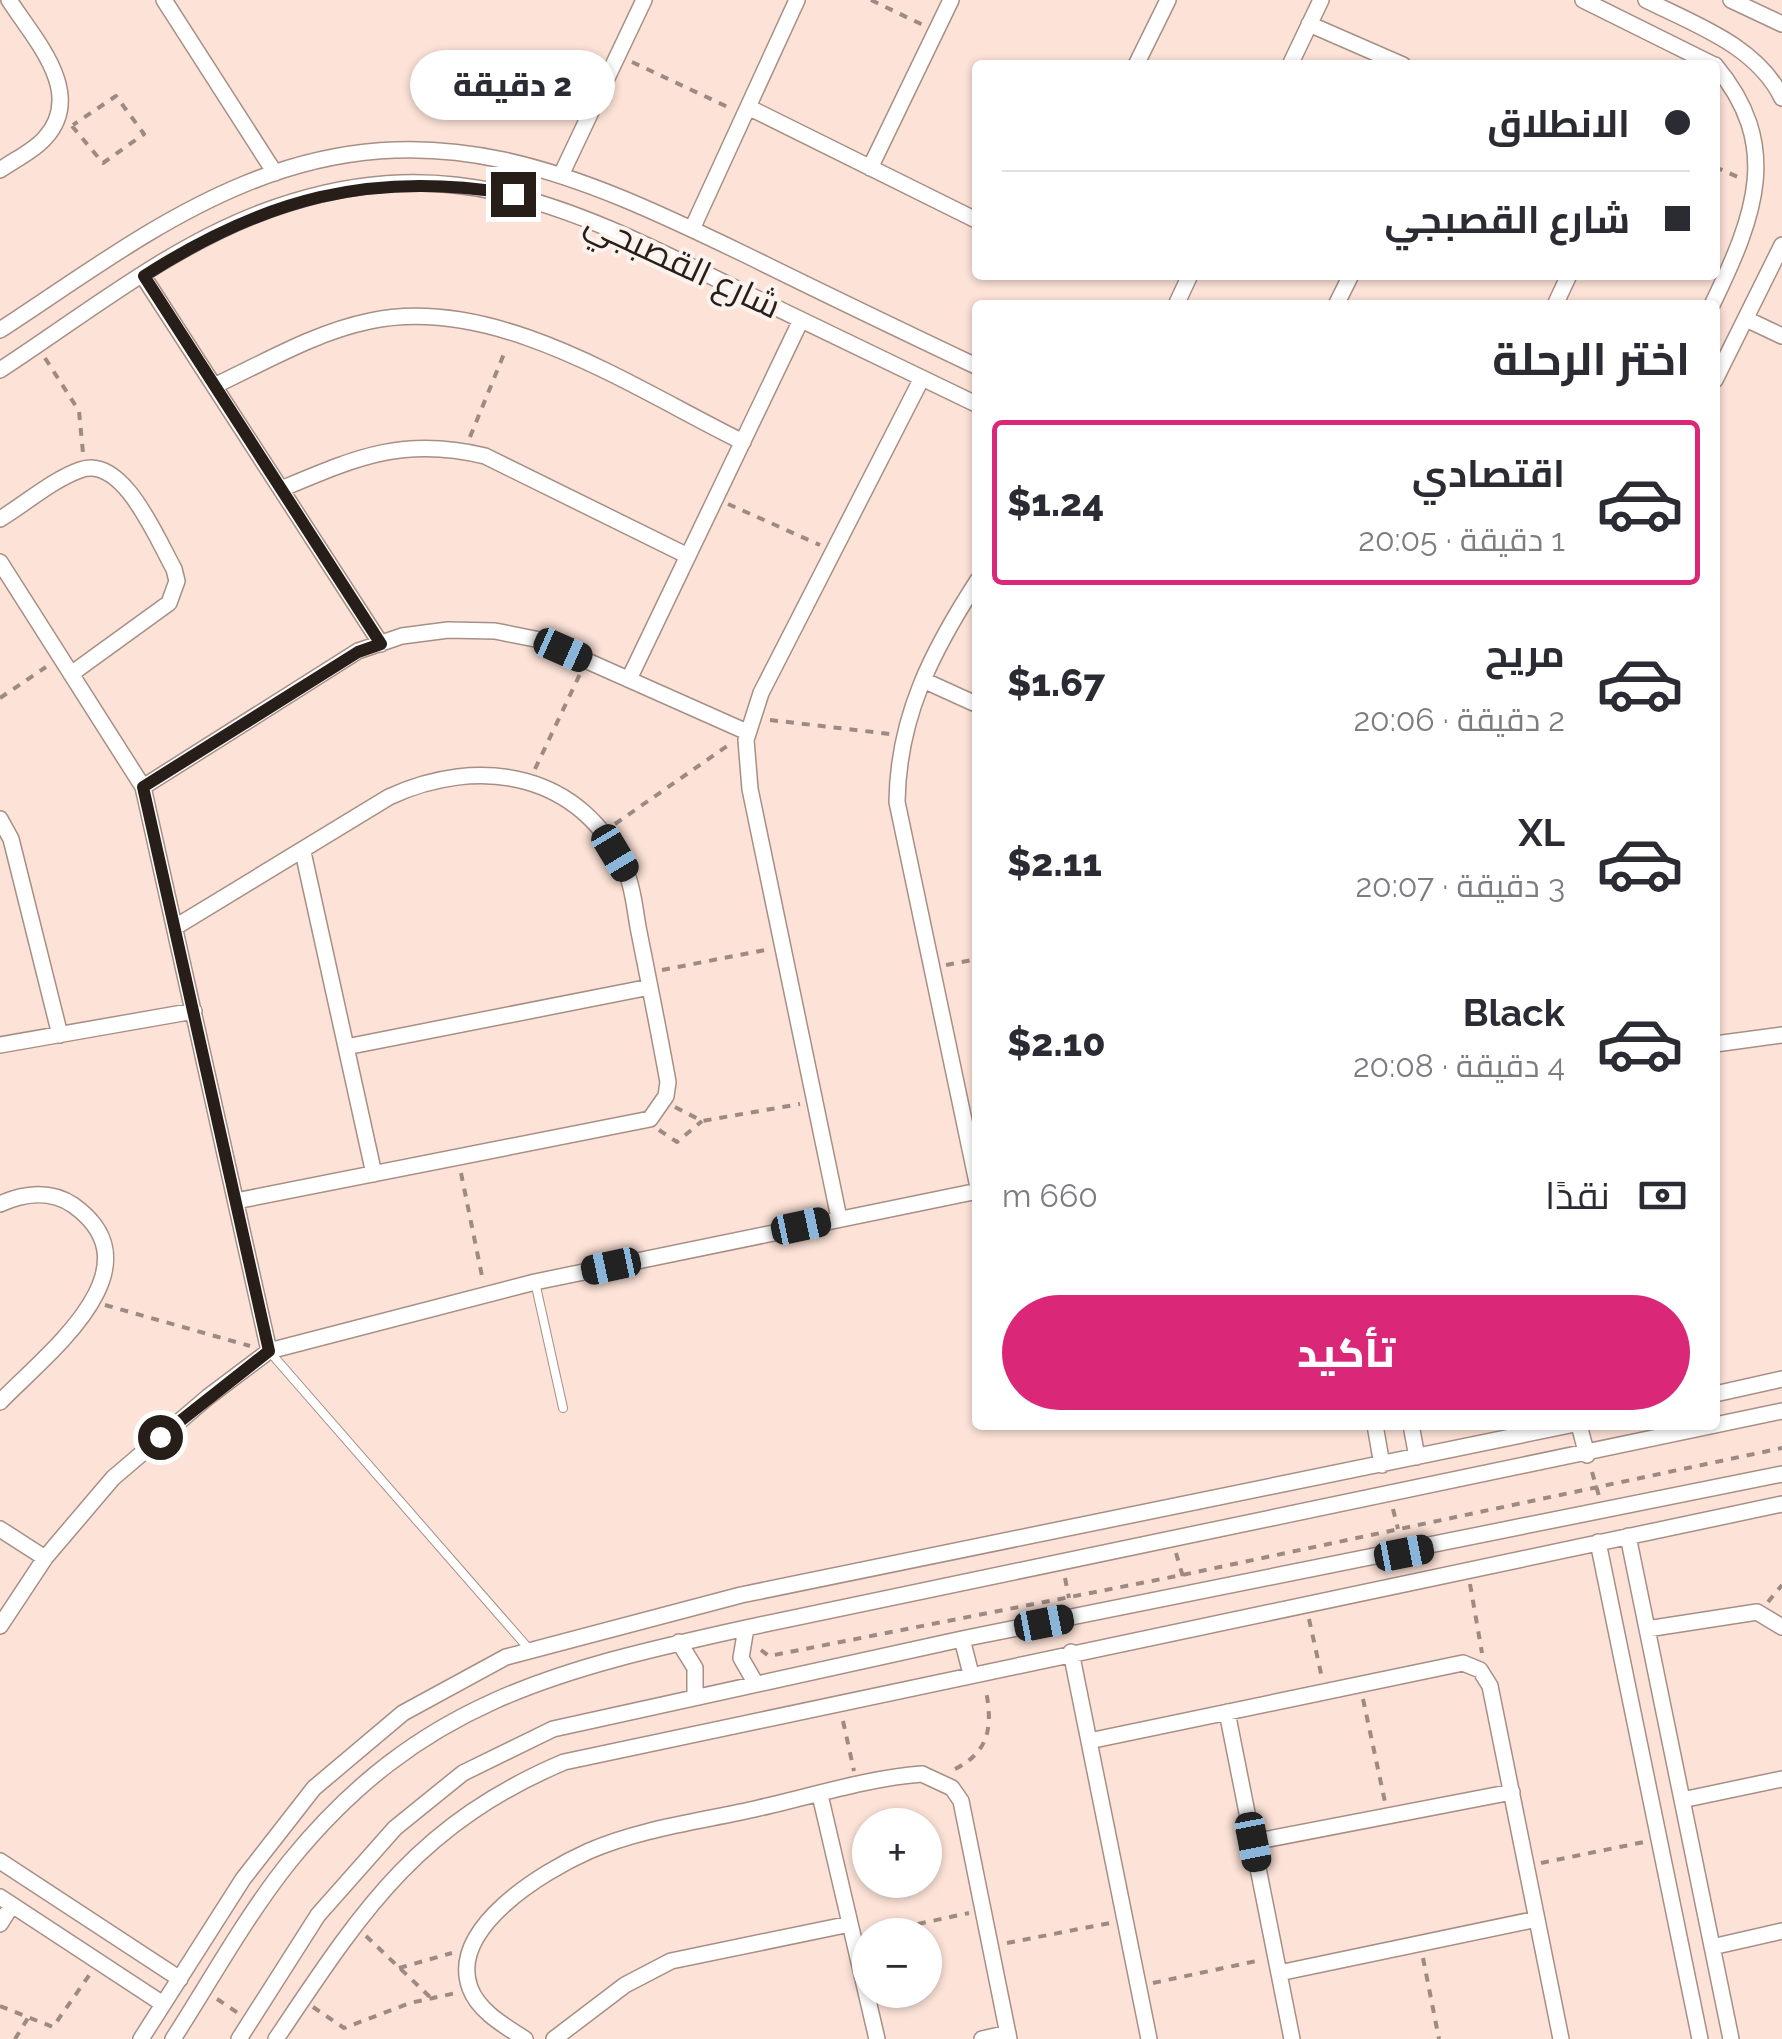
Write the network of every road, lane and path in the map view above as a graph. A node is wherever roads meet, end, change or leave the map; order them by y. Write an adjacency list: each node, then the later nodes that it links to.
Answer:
1 (9, 0): 22 (street)
2 (164, 0): 27 (street)
3 (644, 0): 15 (street)
4 (796, 0): 23 (street)
5 (871, 0): 14 (path)
6 (952, 0): 14 (street)
7 (1168, 0): 16 (street)
8 (1321, 0): 12 (street)
9 (1583, 0): 19 (street)
10 (1646, 0): 21 (street)
11 (1731, 0): 13 (street)
12 (1310, 24): 17 (street); 18 (street)
13 (1782, 24)
14 (936, 32): 25 (street)
15 (618, 55): 23 (path); 28 (street)
16 (1138, 60)
17 (1292, 60)
18 (1393, 60)
19 (1705, 60)
20 (1720, 70): 33 (street)
21 (1782, 98)
22 (60, 109): 24 (path); 26 (street)
23 (746, 111): 25 (street); 30 (street)
24 (72, 126): 24 (path)
25 (870, 168): 29 (street)
26 (0, 170)
27 (275, 173): 28 (street, شارع القصبجي); 36 (street, شارع القصبجي)
28 (562, 173): 30 (street, شارع القصبجي)
29 (972, 218)
30 (692, 229): 40 (street, شارع القصبجي)
31 (1782, 244): 34 (street)
32 (144, 276): 35 (street, شارع القصبجي); 39 (street, شارع القصبجي); 44 (street)
33 (1714, 300)
34 (1746, 319): 38 (street); 42 (street)
35 (802, 320): 43 (street, شارع القصبجي); 46 (street)
36 (0, 330)
37 (513, 330): 44 (street); 46 (street); 47 (path)
38 (1782, 336)
39 (38, 346): 41 (street, شارع القصبجي); 48 (path)
40 (972, 365)
41 (0, 370)
42 (1720, 370)
43 (922, 378): 45 (street, شارع القصبجي); 52 (street)
44 (214, 386): 49 (street)
45 (972, 401)
46 (743, 442): 50 (street)
47 (464, 451): 49 (street); 53 (street)
48 (80, 470): 51 (street); 59 (street)
49 (280, 488): 56 (street)
50 (716, 498): 52 (path); 53 (street)
51 (0, 519)
52 (833, 552): 64 (street)
53 (688, 556): 60 (street)
54 (0, 562): 57 (street)
55 (972, 591): 61 (street)
56 (381, 644): 58 (street); 67 (street)
57 (60, 658): 59 (street); 62 (path)
58 (586, 660): 60 (street); 66 (path)
59 (71, 674): 67 (street)
60 (629, 680): 64 (street)
61 (923, 680): 63 (street); 65 (street)
62 (0, 698)
63 (972, 703)
64 (749, 725): 65 (path); 69 (path); 73 (street)
65 (902, 735): 75 (street)
66 (529, 783): 69 (street); 71 (street)
67 (143, 787): 72 (street)
68 (0, 819): 70 (street)
69 (603, 832): 76 (street)
70 (6, 843): 78 (street)
71 (303, 852): 72 (street); 82 (street)
72 (178, 926): 77 (street)
73 (783, 946): 76 (path); 84 (street)
74 (972, 960): 75 (path)
75 (932, 968): 88 (street)
76 (648, 980): 82 (street); 83 (street)
77 (194, 1011): 78 (street); 91 (street)
78 (60, 1035): 81 (street)
79 (1782, 1035): 80 (street)
80 (1720, 1043)
81 (0, 1046)
82 (346, 1048): 89 (street)
83 (666, 1096): 85 (street); 86 (path)
84 (815, 1101): 86 (path); 93 (street)
85 (647, 1120): 86 (path); 87 (street)
86 (702, 1121)
87 (457, 1158): 89 (street); 95 (path)
88 (972, 1160)
89 (374, 1174): 91 (street)
90 (972, 1190): 93 (street)
91 (236, 1201): 97 (street)
92 (0, 1204): 96 (street)
93 (839, 1218): 94 (street)
94 (535, 1282): 95 (street); 101 (lane)
95 (486, 1295): 97 (street)
96 (94, 1302): 97 (path); 100 (street)
97 (269, 1351): 129 (street); 148 (lane)
98 (1782, 1380): 99 (street)
99 (1720, 1393)
100 (0, 1402)
101 (563, 1408)
102 (1782, 1411): 103 (street)
103 (1720, 1425)
104 (1376, 1430): 112 (street)
105 (1412, 1430): 111 (street)
106 (1546, 1430): 111 (street)
107 (1580, 1430): 110 (street)
108 (1698, 1430): 110 (street)
109 (1782, 1448): 114 (path)
110 (1587, 1455): 114 (path); 116 (street)
111 (1417, 1457): 112 (street)
112 (1382, 1465): 124 (street)
113 (1782, 1474): 115 (street)
114 (1596, 1487): 119 (path); 122 (path)
115 (1691, 1492): 119 (street); 120 (street)
116 (1391, 1502): 118 (path); 122 (path); 126 (street)
117 (1782, 1504): 120 (street)
118 (1409, 1506)
119 (1604, 1510): 128 (street)
120 (1698, 1521): 123 (street)
121 (0, 1529): 129 (street)
122 (1398, 1529): 128 (path); 133 (path)
123 (1628, 1536): 125 (street); 134 (street)
124 (1030, 1538): 131 (street); 148 (street)
125 (1598, 1542): 132 (street); 135 (street)
126 (1174, 1548): 127 (path); 130 (street); 133 (path)
127 (1194, 1551)
128 (1404, 1553): 136 (street)
129 (46, 1558): 141 (street)
130 (1062, 1564): 131 (street); 137 (path)
131 (1040, 1568): 143 (street)
132 (1467, 1570): 138 (street); 151 (path)
133 (1182, 1575): 136 (path); 137 (path)
134 (1638, 1585): 135 (street); 144 (street)
135 (1608, 1591): 168 (street)
136 (1195, 1595): 139 (street); 140 (street)
137 (1069, 1598): 139 (path); 147 (path)
138 (1306, 1604): 140 (street); 156 (path)
139 (1073, 1618): 145 (street)
140 (1210, 1624): 149 (street)
141 (0, 1626)
142 (1782, 1627): 144 (street)
143 (746, 1628): 146 (street); 153 (street)
144 (1647, 1629): 166 (street)
145 (962, 1639): 152 (street); 153 (street)
146 (679, 1642): 155 (street); 157 (street)
147 (763, 1642)
148 (529, 1650): 150 (street)
149 (1072, 1652): 152 (street); 160 (street)
150 (506, 1657): 155 (street); 172 (street)
151 (1480, 1670): 154 (street); 164 (street)
152 (977, 1672): 158 (street); 161 (path)
153 (756, 1684): 157 (street)
154 (1360, 1685): 156 (street); 167 (path)
155 (523, 1686): 173 (street)
156 (1326, 1692): 159 (street)
157 (695, 1697): 176 (street)
158 (838, 1702): 163 (path); 181 (street)
159 (1227, 1712): 160 (street); 169 (street)
160 (1089, 1741): 179 (street)
161 (938, 1778): 163 (street); 175 (street)
162 (1782, 1779): 166 (street)
163 (858, 1786): 165 (street)
164 (1512, 1792): 167 (street); 171 (street)
165 (820, 1795): 182 (street); 188 (street)
166 (1682, 1800): 187 (street)
167 (1388, 1816): 169 (street)
168 (1659, 1840): 171 (path); 218 (street)
169 (1253, 1842): 190 (street)
170 (0, 1860): 186 (street)
171 (1526, 1866): 178 (street)
172 (243, 1878): 173 (street); 193 (street)
173 (266, 1895): 196 (street)
174 (6, 1902): 180 (street); 189 (street)
175 (984, 1910): 177 (path); 185 (street)
176 (318, 1915): 181 (street); 203 (street)
177 (934, 1918)
178 (1537, 1919): 184 (street); 217 (street)
179 (1125, 1920): 185 (path); 194 (street)
180 (0, 1924)
181 (349, 1931): 191 (path); 198 (street)
182 (852, 1931): 211 (street)
183 (1782, 1931): 187 (street)
184 (1420, 1943): 190 (street); 216 (path)
185 (991, 1946): 204 (street)
186 (131, 1947): 192 (street); 193 (street)
187 (1712, 1947): 219 (street)
188 (469, 1948): 191 (path); 195 (street)
189 (98, 1962): 192 (street); 202 (path)
190 (1277, 1965): 194 (path); 215 (street)
191 (399, 1968): 197 (path)
192 (115, 1972): 199 (street)
193 (180, 1979): 199 (street)
194 (1138, 1986): 214 (street)
195 (471, 1990): 197 (path); 210 (street)
196 (204, 1991): 203 (path); 207 (street)
197 (431, 1998): 198 (path)
198 (303, 1999): 209 (street)
199 (163, 2004): 206 (street)
200 (0, 2006): 202 (path)
201 (869, 2008): 212 (street)
202 (28, 2018): 205 (path)
203 (250, 2022): 208 (street)
204 (1008, 2036): 213 (street)
205 (15, 2039)
206 (141, 2039)
207 (173, 2039)
208 (239, 2039)
209 (276, 2039)
210 (525, 2039)
211 (554, 2039)
212 (876, 2039)
213 (982, 2039)
214 (1149, 2039)
215 (1292, 2039)
216 (1438, 2039)
217 (1562, 2039)
218 (1700, 2039)
219 (1731, 2039)

